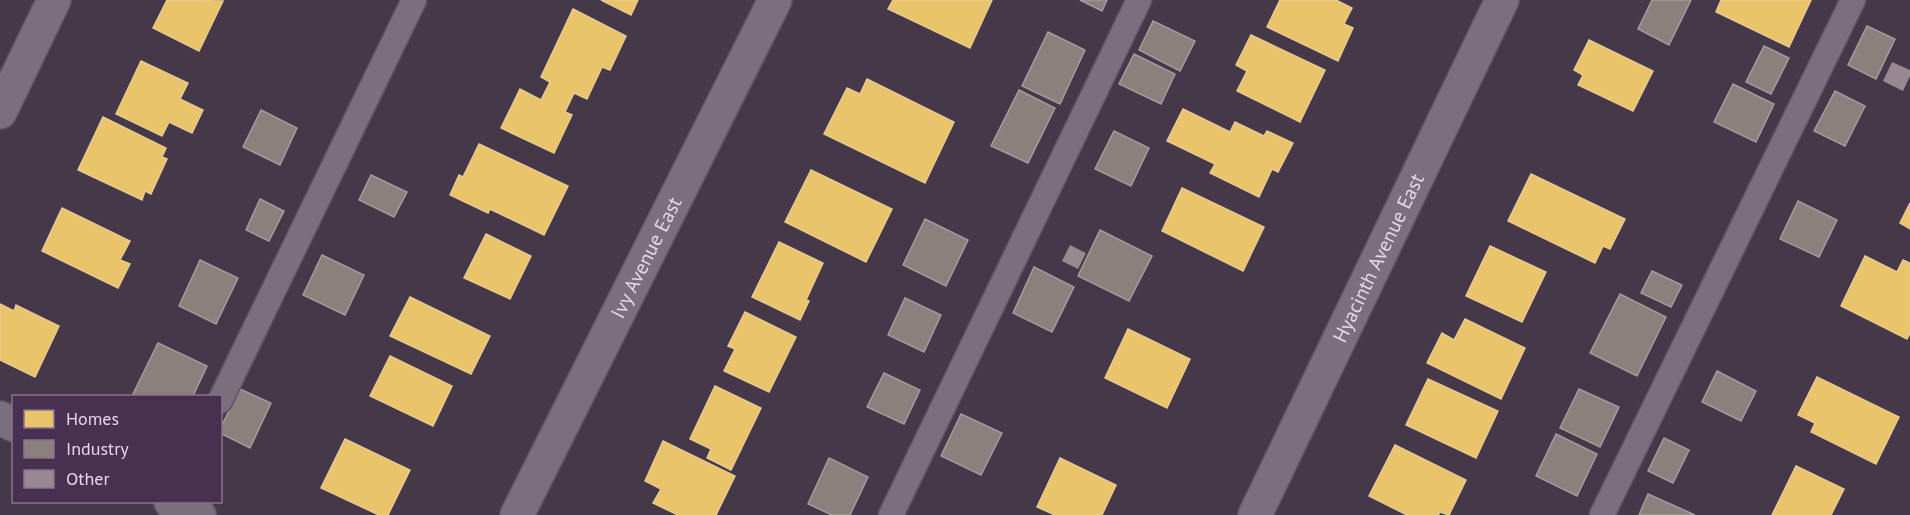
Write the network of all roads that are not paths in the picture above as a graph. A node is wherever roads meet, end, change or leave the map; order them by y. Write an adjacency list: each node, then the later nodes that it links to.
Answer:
1 (54, 0): 7 (street)
2 (414, 0): 8 (lane)
3 (775, 0): 11 (street, Ivy Avenue East)
4 (1139, 0): 12 (lane)
5 (1502, 0): 13 (street, Hyacinth Avenue East)
6 (1853, 0): 14 (lane)
7 (0, 112)
8 (222, 397)
9 (174, 503): 10 (street)
10 (199, 515)
11 (517, 515)
12 (891, 515)
13 (1255, 515)
14 (1602, 515)

